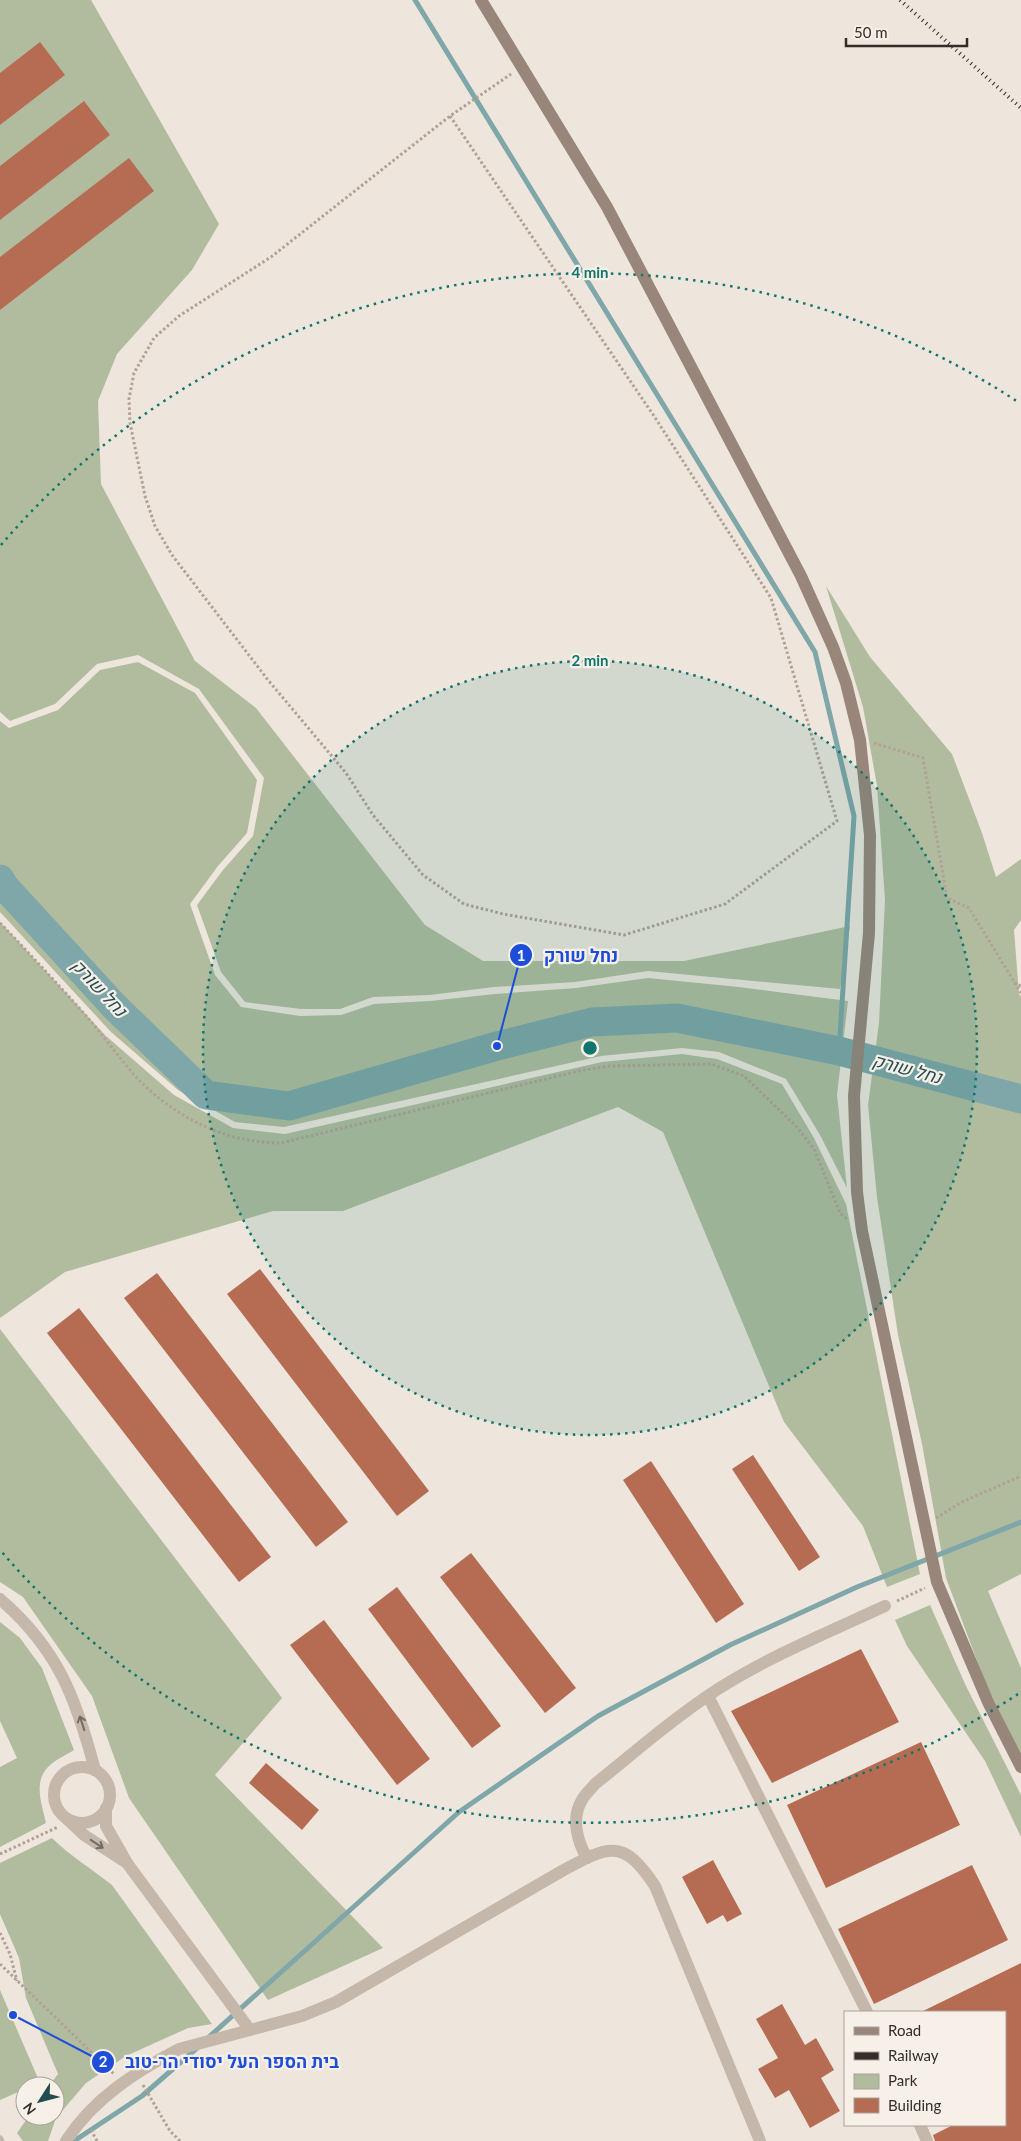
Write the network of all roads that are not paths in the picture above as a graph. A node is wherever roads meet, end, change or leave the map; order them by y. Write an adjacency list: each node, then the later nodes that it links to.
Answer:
1 (481, 0): 5 (main road)
2 (0, 1599): 6 (street, one-way to 2)
3 (885, 1606): 4 (street)
4 (708, 1696): 9 (street); 11 (street)
5 (1021, 1767)
6 (95, 1770): 7 (street); 8 (street)
7 (106, 1808): 8 (street); 10 (street)
8 (65, 1817): 10 (street, one-way to 10)
9 (587, 1858): 12 (street); 15 (street)
10 (127, 1863): 12 (street)
11 (866, 2011)
12 (250, 2030): 14 (street)
13 (920, 2126): 16 (street)
14 (66, 2141)
15 (760, 2141)
16 (927, 2141)

